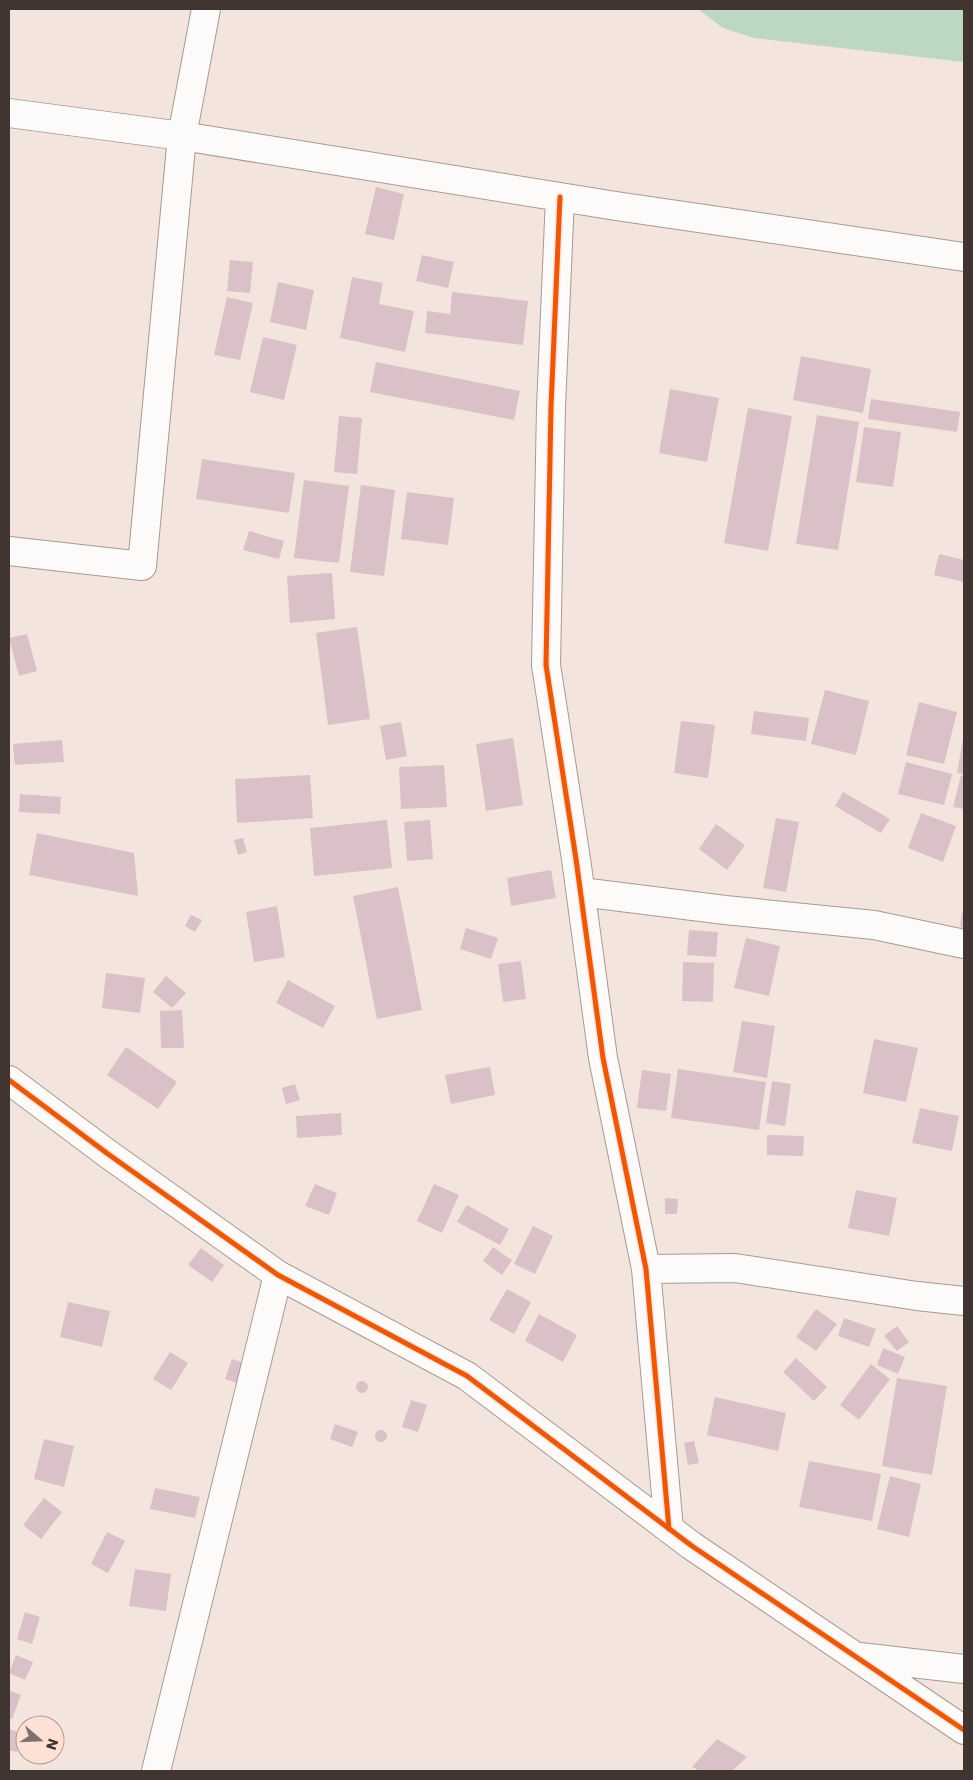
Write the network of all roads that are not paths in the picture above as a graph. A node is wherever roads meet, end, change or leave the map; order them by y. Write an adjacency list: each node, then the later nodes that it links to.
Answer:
1 (206, 9): 3 (street)
2 (9, 113): 3 (street)
3 (182, 136): 4 (street); 6 (street)
4 (560, 197): 5 (street); 7 (street)
5 (964, 257)
6 (9, 551)
7 (580, 892): 8 (street); 10 (street)
8 (964, 944)
9 (9, 1080): 11 (street)
10 (646, 1268): 12 (street); 13 (street)
11 (278, 1275): 13 (street); 17 (street)
12 (964, 1301)
13 (669, 1528): 14 (street)
14 (856, 1657): 15 (street); 16 (street)
15 (964, 1669)
16 (964, 1730)
17 (156, 1771)

